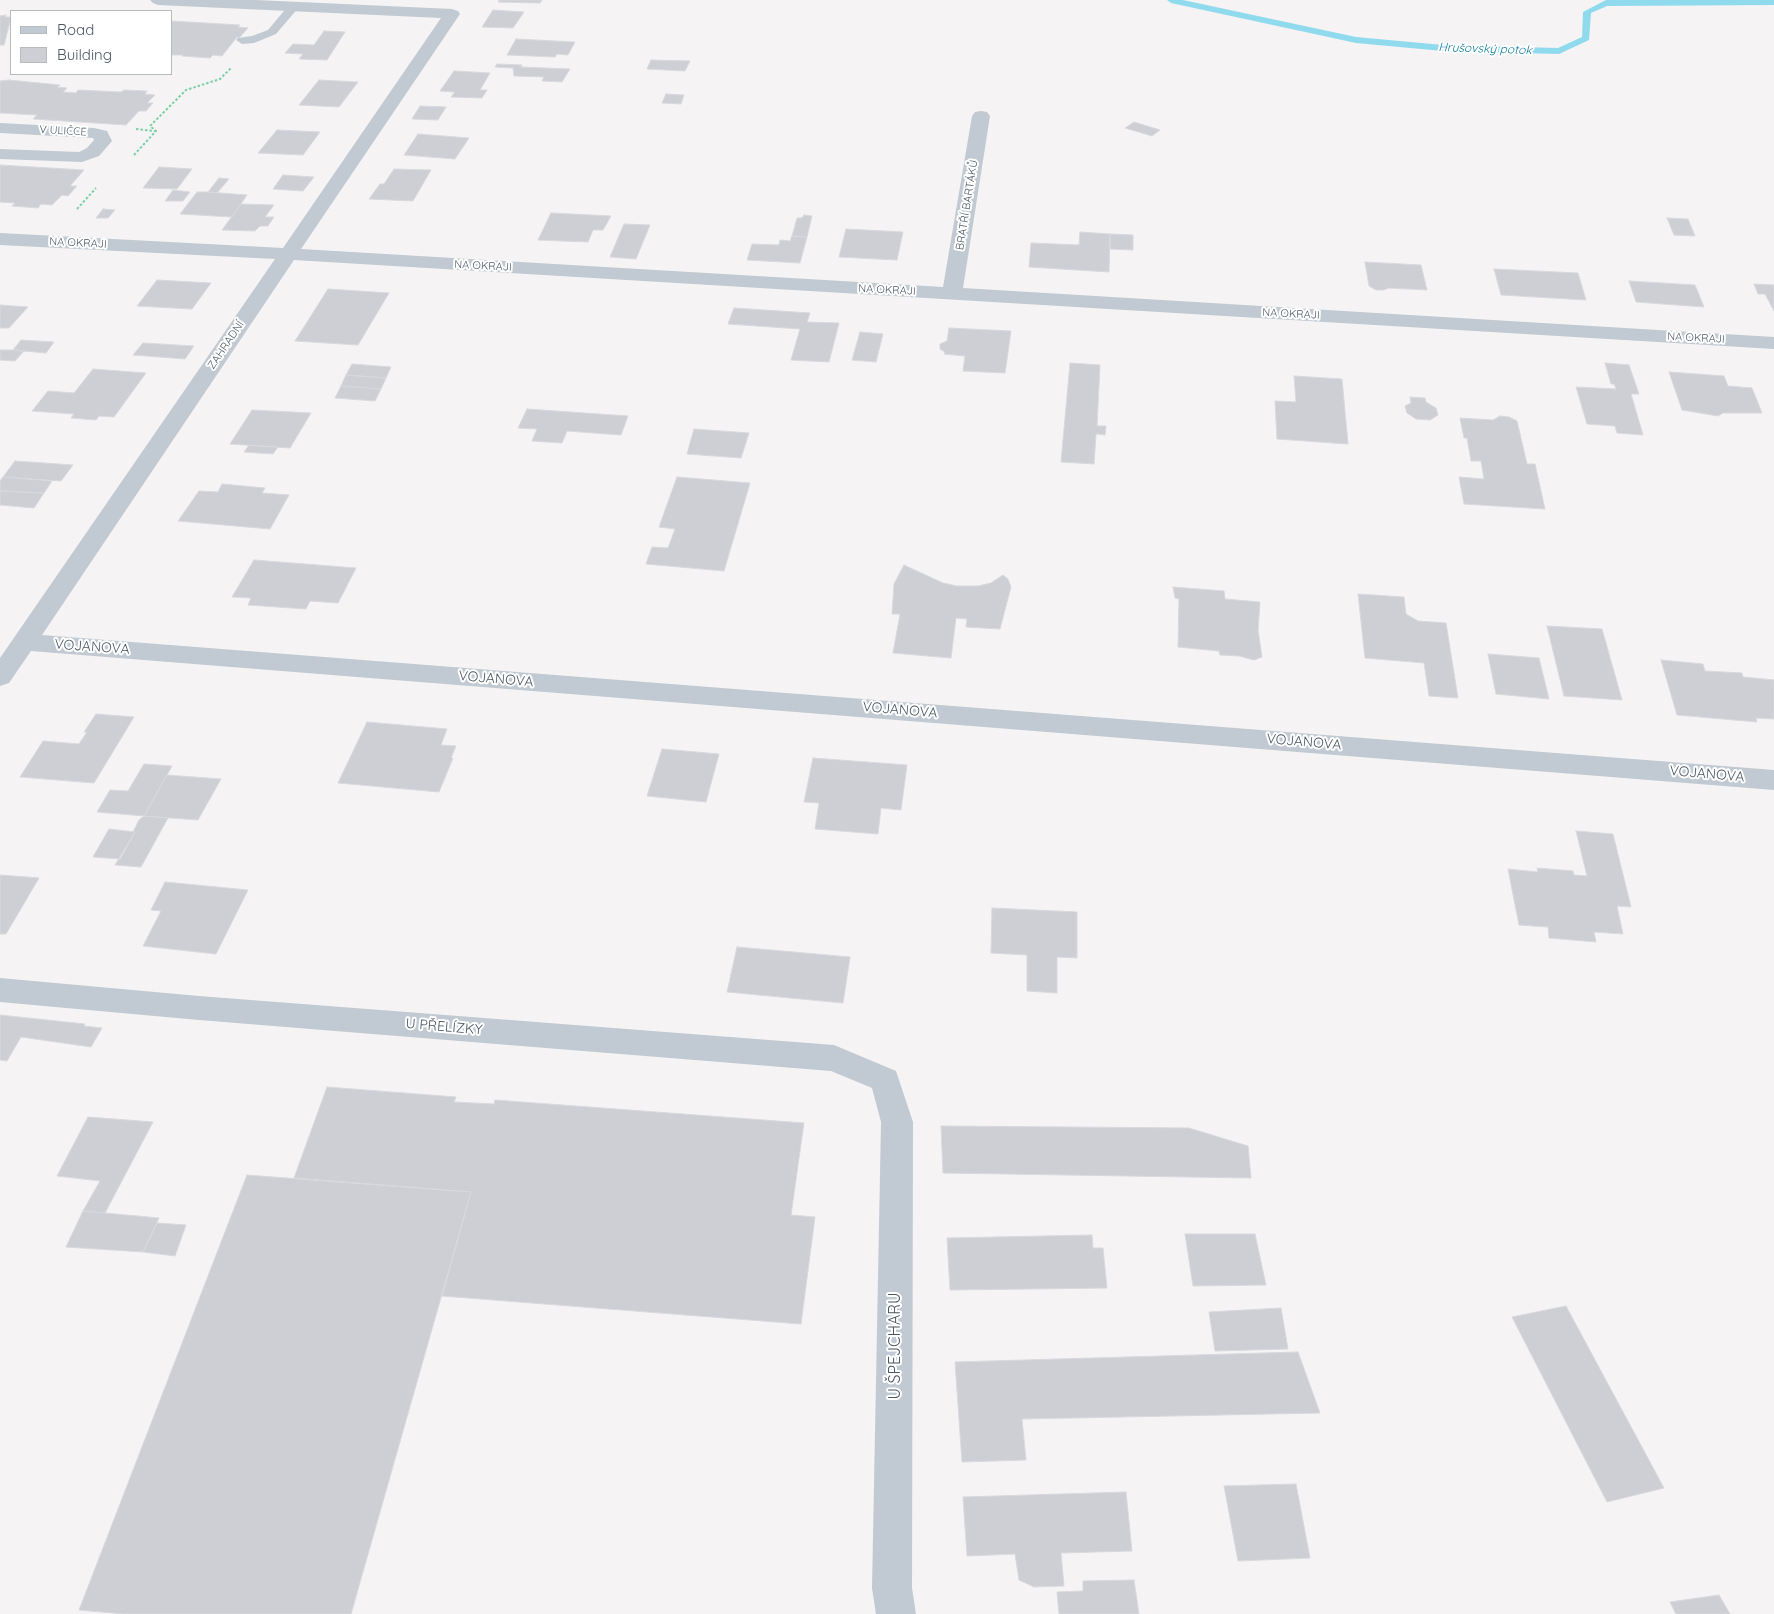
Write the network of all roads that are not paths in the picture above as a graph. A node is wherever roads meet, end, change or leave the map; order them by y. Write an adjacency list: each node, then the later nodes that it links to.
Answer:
1 (158, 0): 2 (street)
2 (293, 7): 3 (lane); 8 (street, ZAHRADNÍ)
3 (242, 40)
4 (981, 116): 9 (street, BRATŘÍ BARTÁKŮ)
5 (0, 128): 6 (street, V ULIČCE)
6 (0, 154)
7 (0, 239): 8 (street, NA OKRAJI)
8 (287, 254): 9 (street, NA OKRAJI); 11 (street, ZAHRADNÍ)
9 (952, 294): 10 (street, NA OKRAJI)
10 (1774, 343)
11 (26, 642): 12 (street, ZAHRADNÍ); 13 (street, VOJANOVA)
12 (0, 677)
13 (1774, 780)
14 (0, 990): 15 (street, U PŘELÍZKY)
15 (885, 1080): 16 (street, U ŠPEJCHARU)
16 (896, 1614)

